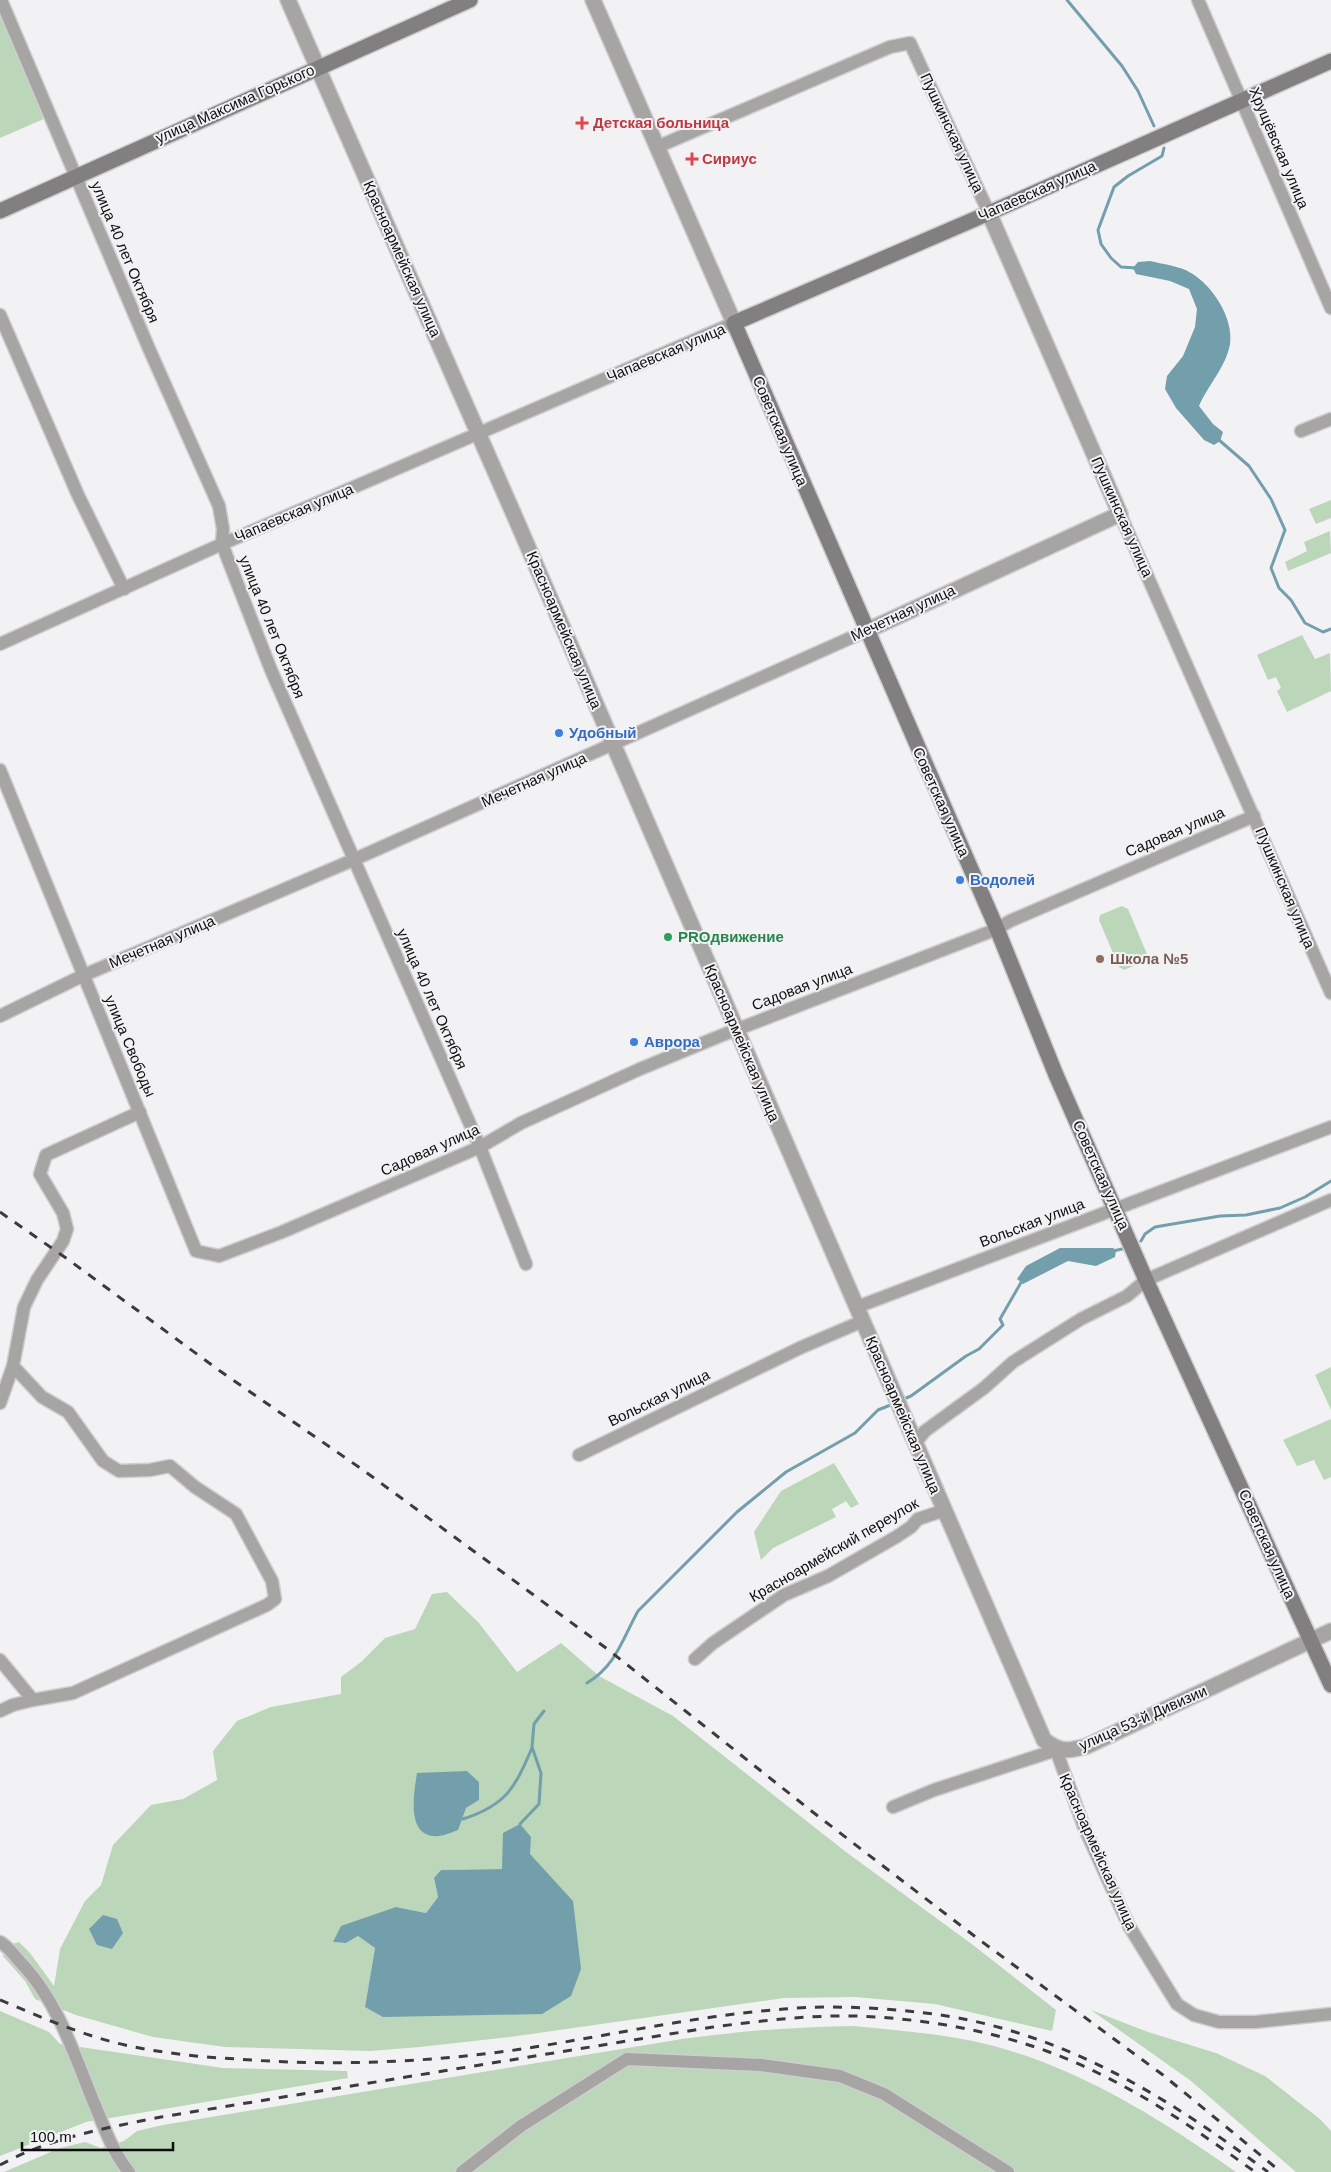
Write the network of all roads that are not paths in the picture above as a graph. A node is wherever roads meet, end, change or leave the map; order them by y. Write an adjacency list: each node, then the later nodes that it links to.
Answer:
1 (1, 0): 10 (street, улица 40 лет Октября)
2 (288, 0): 7 (street, Красноармейская улица)
3 (470, 0): 7 (main road, улица Максима Горького)
4 (593, 0): 9 (street, Советская улица)
5 (1198, 0): 8 (street, Хрущёвская улица)
6 (1331, 61): 8 (main road, Чапаевская улица)
7 (317, 68): 10 (main road, улица Максима Горького); 18 (street, Красноармейская улица)
8 (1241, 100): 12 (main road, Чапаевская улица); 13 (street, Хрущёвская улица)
9 (657, 147): 12 (street, Пушкинская улица); 15 (street, Советская улица)
10 (75, 176): 11 (main road, улица Максима Горького); 20 (street, улица 40 лет Октября)
11 (0, 211)
12 (989, 213): 15 (main road, Чапаевская улица); 19 (street, Пушкинская улица)
13 (1331, 308)
14 (0, 315): 21 (street)
15 (734, 323): 18 (street, Чапаевская улица); 22 (main road, Советская улица)
16 (1331, 419): 17 (street)
17 (1301, 431)
18 (478, 434): 20 (street, Чапаевская улица); 24 (street, Красноармейская улица)
19 (1120, 514): 22 (street, Мечетная улица); 26 (street, Пушкинская улица)
20 (222, 544): 21 (street, Чапаевская улица); 27 (street, улица 40 лет Октября)
21 (124, 589): 23 (street, Чапаевская улица)
22 (866, 630): 24 (street, Мечетная улица); 28 (main road, Советская улица)
23 (0, 644)
24 (613, 744): 27 (street, Мечетная улица); 32 (street, Красноармейская улица)
25 (0, 770): 29 (street, улица Свободы)
26 (1254, 816): 28 (street, Садовая улица); 30 (street, Пушкинская улица)
27 (353, 860): 29 (street, Мечетная улица); 35 (street, улица 40 лет Октября)
28 (997, 929): 32 (street, Садовая улица); 37 (main road, Советская улица)
29 (82, 976): 31 (street, Мечетная улица); 33 (street, улица Свободы)
30 (1331, 993)
31 (0, 1016)
32 (736, 1030): 35 (street, Садовая улица); 41 (street, Красноармейская улица)
33 (140, 1112): 38 (street, улица Свободы); 42 (street)
34 (1331, 1127): 37 (street, Вольская улица)
35 (480, 1147): 38 (street, Садовая улица); 39 (street, улица 40 лет Октября)
36 (1331, 1200): 40 (street)
37 (1117, 1208): 40 (main road, Советская улица); 41 (street, Вольская улица)
38 (196, 1251)
39 (526, 1264)
40 (1146, 1280): 44 (street); 48 (main road, Советская улица)
41 (860, 1314): 44 (street, Красноармейская улица); 45 (street, Вольская улица)
42 (13, 1366): 43 (street); 52 (street)
43 (0, 1403)
44 (914, 1437): 46 (street, Красноармейская улица)
45 (579, 1455)
46 (945, 1510): 49 (street, Красноармейский переулок); 54 (street, Красноармейская улица)
47 (1331, 1631): 48 (street, улица 53-й Дивизии)
48 (1310, 1641): 51 (main road, Советская улица); 54 (street, улица 53-й Дивизии)
49 (695, 1659)
50 (0, 1660): 52 (street)
51 (1331, 1685)
52 (33, 1700): 53 (street)
53 (0, 1711)
54 (1056, 1750): 55 (street, улица 53-й Дивизии); 57 (street, Красноармейская улица)
55 (893, 1807)
56 (0, 1942): 58 (street)
57 (1331, 2014)
58 (129, 2172)
59 (462, 2172): 60 (street)
60 (1008, 2172)

